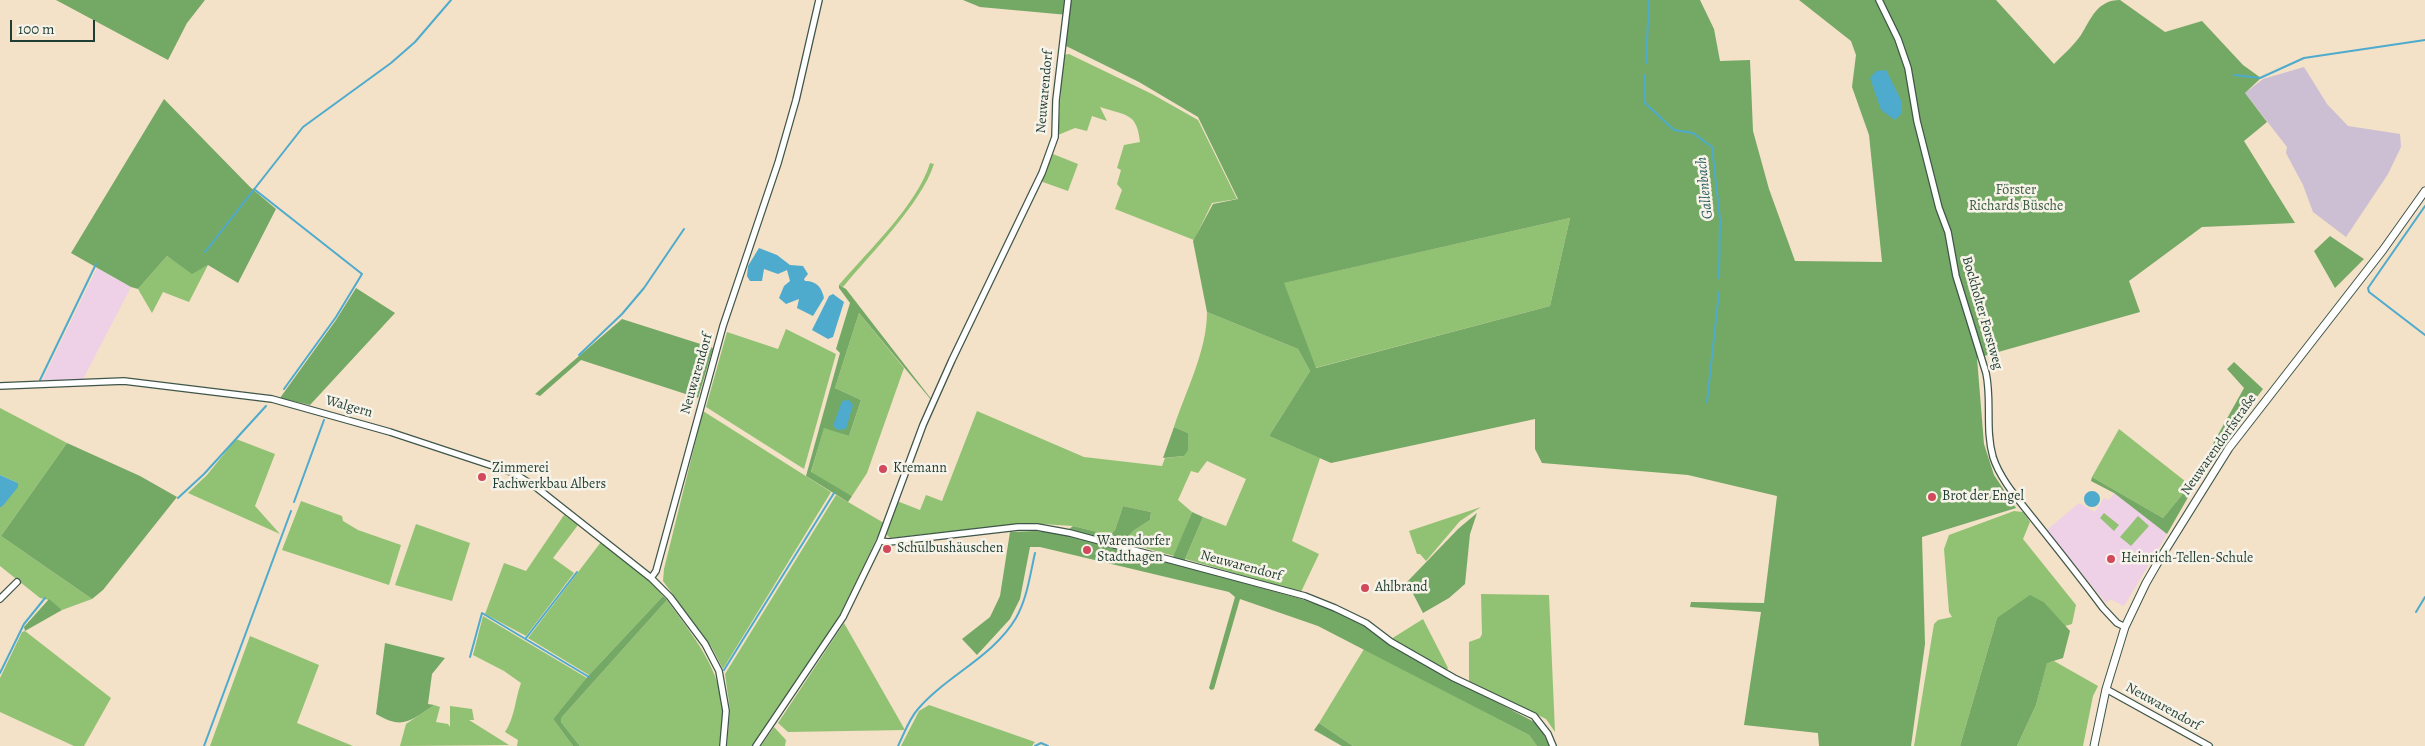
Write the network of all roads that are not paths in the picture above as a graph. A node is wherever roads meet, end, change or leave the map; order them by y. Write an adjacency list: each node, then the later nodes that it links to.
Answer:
1 (819, 0): 7 (street, Neuwarendorf)
2 (1068, 0): 6 (street, Neuwarendorf)
3 (1879, 0): 10 (street, Bockholter Forstweg)
4 (2425, 191): 10 (street, Neuwarendorfstraße)
5 (0, 386): 7 (street, Walgern)
6 (880, 541): 13 (street, Neuwarendorf); 14 (street, Neuwarendorf)
7 (651, 578): 12 (street)
8 (17, 582): 9 (street)
9 (0, 600)
10 (2125, 627): 11 (street, Neuwarendorfstraße)
11 (2106, 689): 15 (street, Neuwarendorfstraße); 16 (street, Neuwarendorf)
12 (723, 746)
13 (756, 746)
14 (1553, 746)
15 (2094, 746)
16 (2209, 746)

